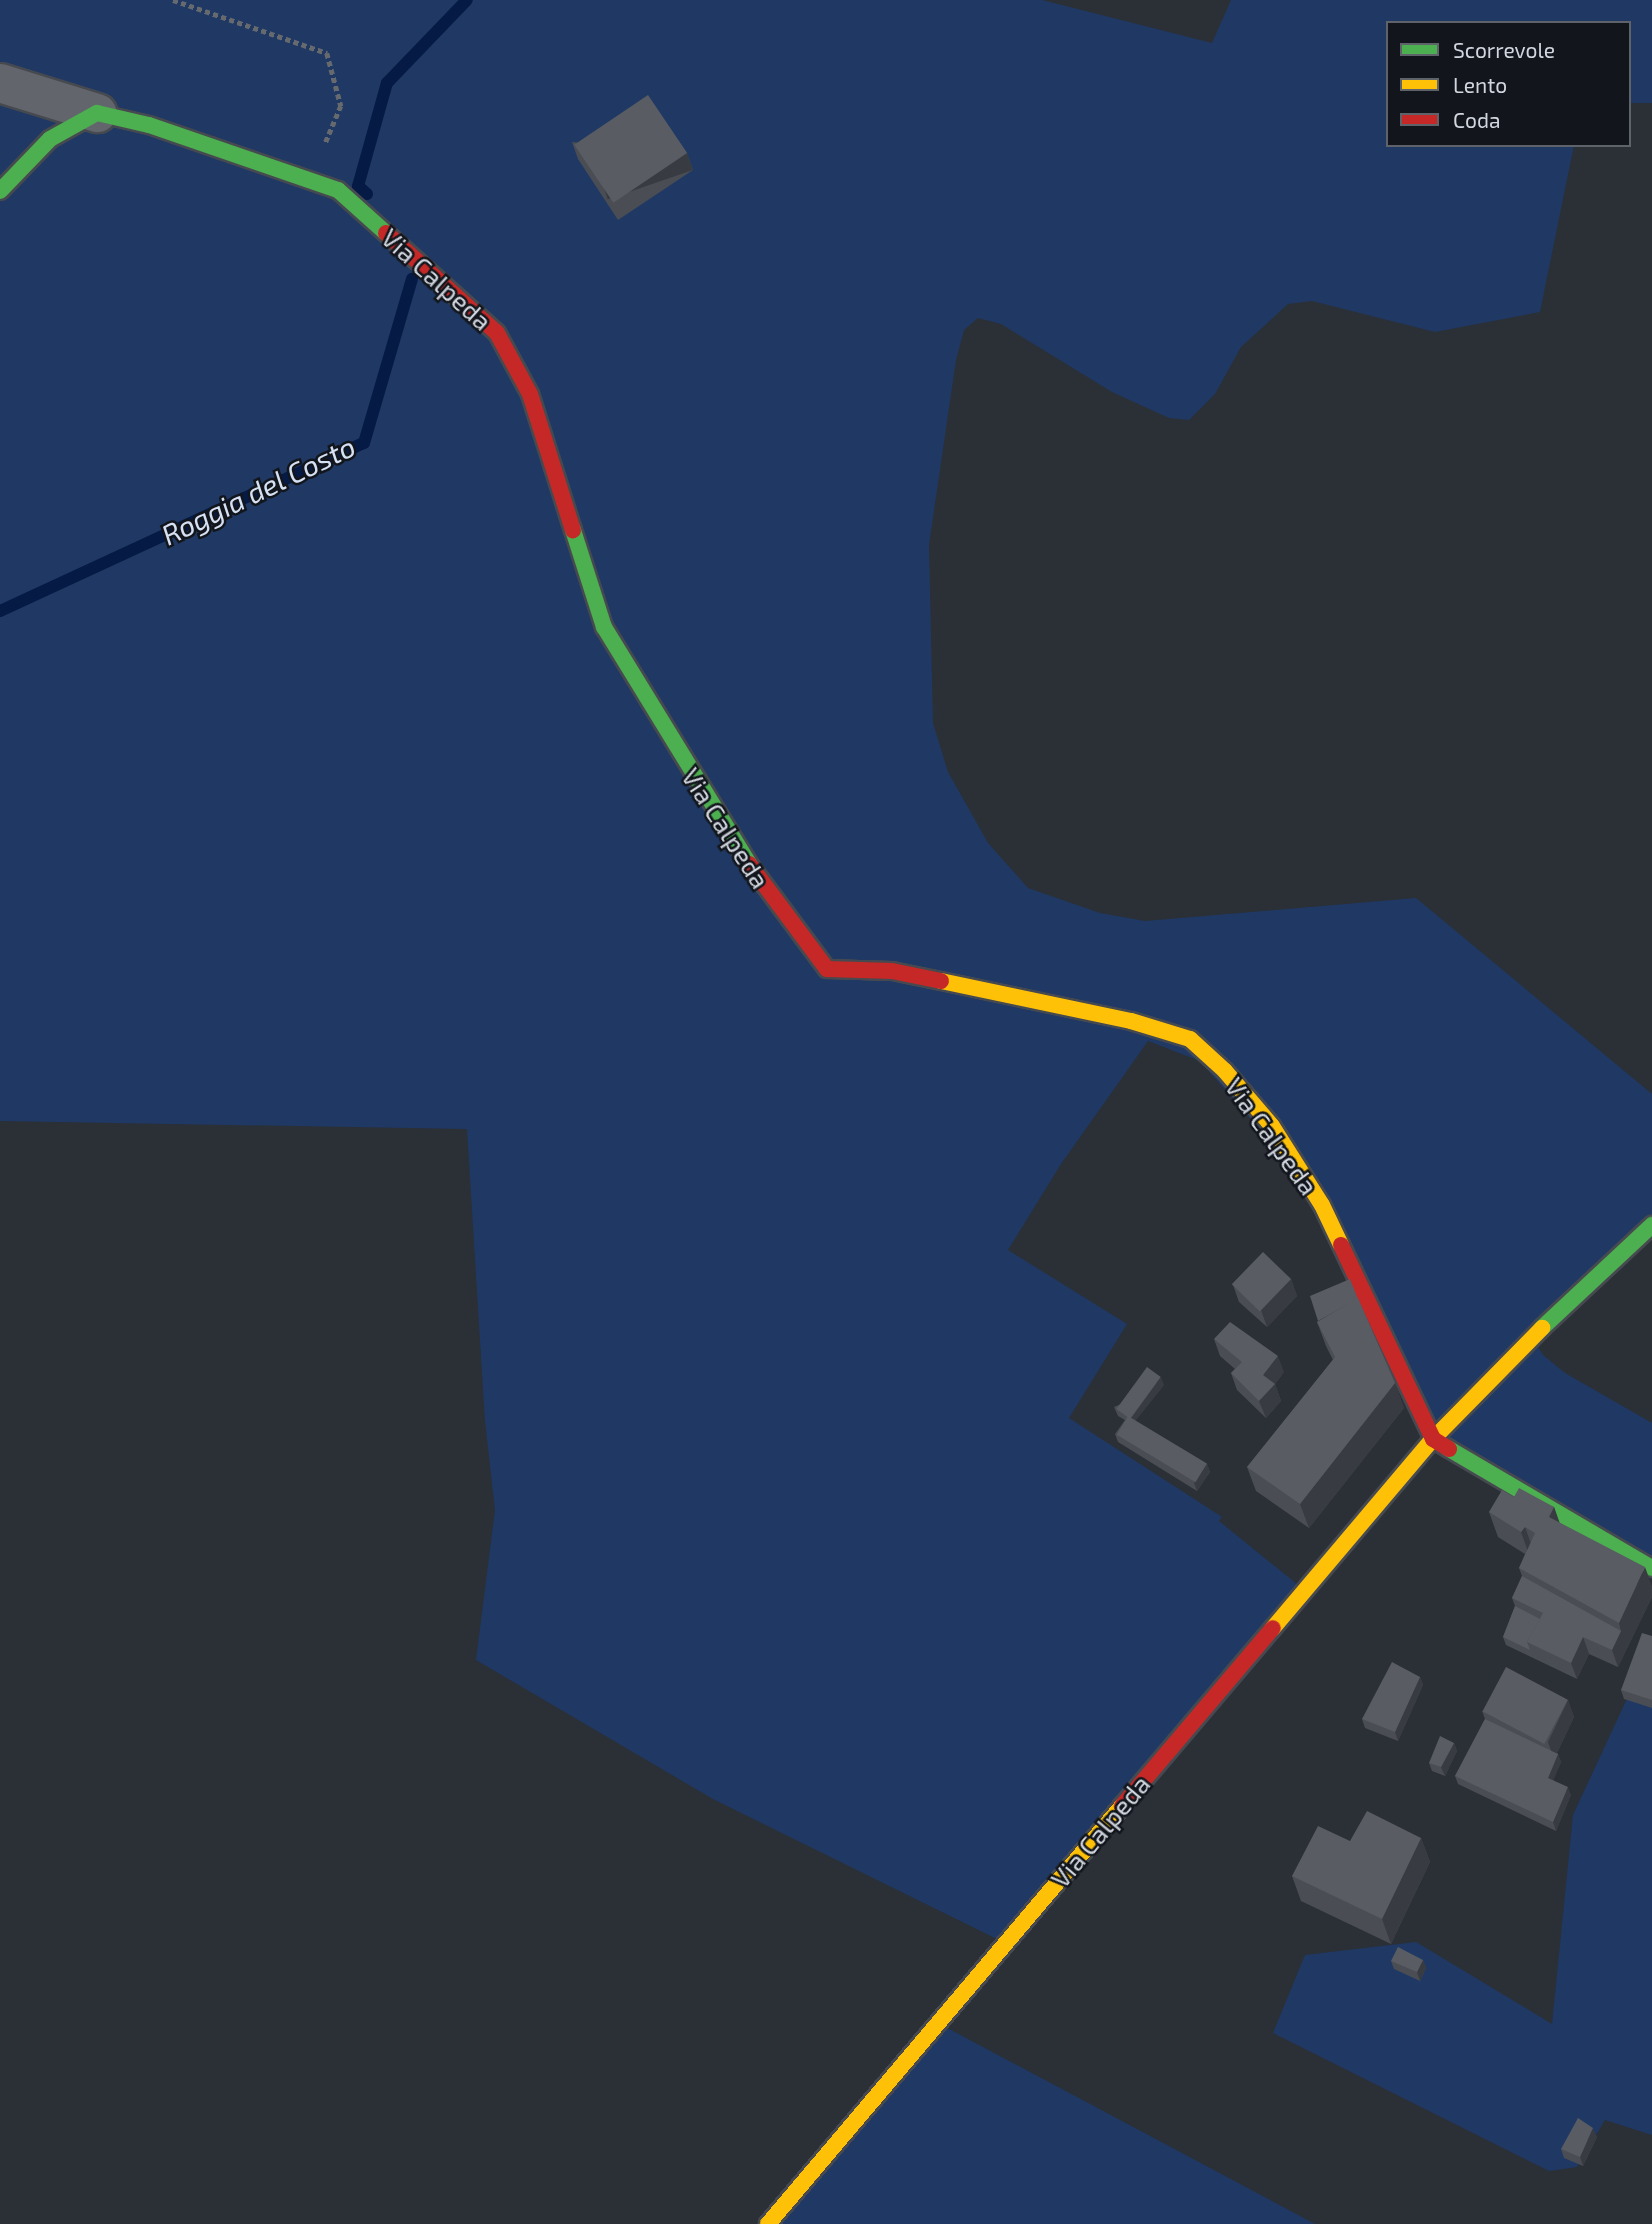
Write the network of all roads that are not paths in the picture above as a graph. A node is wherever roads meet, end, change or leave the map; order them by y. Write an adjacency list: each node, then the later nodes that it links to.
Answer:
1 (0, 83): 2 (street, Via Calpeda)
2 (97, 113): 3 (street); 5 (street, Via Calpeda)
3 (0, 191)
4 (1652, 1225): 5 (street, Via Calpeda)
5 (1433, 1439): 6 (street); 7 (street, Via Calpeda)
6 (1652, 1568)
7 (768, 2224)

